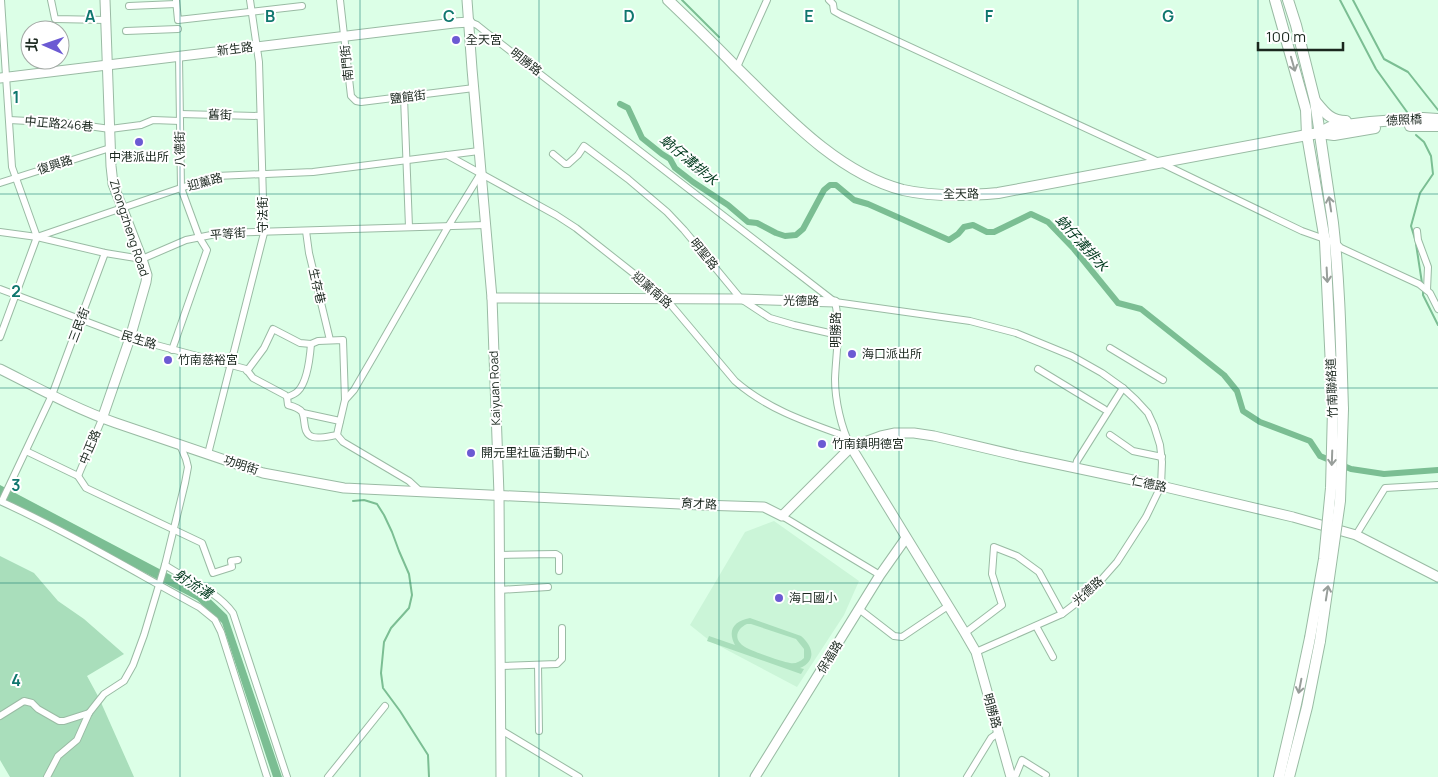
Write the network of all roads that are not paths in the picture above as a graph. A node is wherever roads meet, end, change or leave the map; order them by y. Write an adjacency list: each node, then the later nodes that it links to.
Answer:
1 (1, 0): 25 (street)
2 (51, 0): 16 (street)
3 (105, 0): 16 (street, Zhongzheng Road)
4 (250, 0): 15 (street, 守法街)
5 (340, 0): 20 (street, 南門街)
6 (467, 0): 17 (street, Kaiyuan Road)
7 (668, 0): 24 (main road, 全天路)
8 (767, 0): 24 (street)
9 (830, 0): 44 (street)
10 (1275, 0): 38 (main road, 竹南聯絡道, one-way to 38)
11 (1288, 0): 29 (main road, 竹南聯絡道)
12 (176, 2): 13 (street); 15 (street)
13 (129, 6)
14 (302, 6): 15 (street)
15 (251, 10): 21 (street, 守法街)
16 (106, 20): 23 (street, Zhongzheng Road)
17 (470, 22): 20 (street, 新生路); 27 (street, Kaiyuan Road); 70 (street, 明勝路)
18 (178, 29): 19 (street)
19 (126, 31)
20 (344, 37): 21 (street, 新生路); 26 (street, 南門街)
21 (256, 46): 22 (street, 新生路); 30 (street, 守法街)
22 (179, 56): 23 (street, 新生路); 31 (street, 八德街)
23 (108, 65): 25 (street, 新生路); 36 (street, Zhongzheng Road)
24 (737, 67): 44 (main road, 全天路)
25 (3, 78): 33 (street)
26 (350, 88): 28 (street, 鹽館街)
27 (474, 88): 28 (street, 鹽館街); 40 (street, Kaiyuan Road)
28 (404, 98): 43 (street)
29 (1315, 101): 34 (main road); 37 (main road, 竹南聯絡道)
30 (260, 116): 31 (street, 舊街); 46 (street, 守法街)
31 (180, 117): 36 (street, 舊街); 49 (street, 八德街)
32 (1438, 119): 34 (main road, 德照橋)
33 (9, 120): 36 (street, 中正路246巷); 47 (street)
34 (1371, 125): 35 (main road, 德照橋); 37 (main road, 全天路)
35 (1438, 126)
36 (110, 129): 39 (street, Zhongzheng Road)
37 (1319, 133): 38 (main road, 全天路); 61 (main road, 竹南聯絡道, one-way to 37)
38 (1307, 135): 44 (main road, 全天路); 60 (main road, 竹南聯絡道)
39 (110, 148): 47 (street, 復興路); 50 (street, Zhongzheng Road)
40 (479, 151): 42 (street, 迎薰路); 45 (street, Kaiyuan Road)
41 (553, 154): 69 (street, 明聖路)
42 (446, 155): 43 (street, 迎薰路); 45 (street, 迎薰南路)
43 (406, 161): 46 (street, 迎薰路); 53 (street)
44 (1161, 163): 60 (street)
45 (481, 173): 51 (street); 52 (street, Kaiyuan Road); 68 (street, 迎薰南路)
46 (263, 175): 49 (street, 迎薰路); 57 (street, 守法街)
47 (16, 178): 48 (street, 復興路); 58 (street)
48 (0, 183)
49 (181, 188): 50 (street, 迎薰路); 59 (street, 八德街)
50 (122, 208): 58 (street, 迎薰路); 63 (street, Zhongzheng Road)
51 (449, 225): 52 (street, 平等街); 53 (street, 平等街); 88 (street)
52 (486, 225): 67 (street, Kaiyuan Road)
53 (409, 227): 54 (street, 平等街)
54 (306, 231): 57 (street, 平等街); 76 (street, 生存巷)
55 (1417, 231): 64 (street)
56 (0, 232): 58 (street, 迎薰路)
57 (264, 233): 59 (street, 平等街); 80 (street, 守法街)
58 (37, 237): 62 (street); 66 (street)
59 (198, 237): 63 (street, 平等街); 79 (street, 八德街)
60 (1325, 241): 61 (street); 90 (main road, 竹南聯絡道, one-way to 90)
61 (1336, 243): 64 (street); 90 (main road, 竹南聯絡道)
62 (105, 254): 63 (street); 72 (street, 三民街)
63 (142, 259): 75 (street, Zhongzheng Road)
64 (1424, 287): 71 (street)
65 (0, 289): 66 (street, 民生路)
66 (16, 294): 72 (street, 民生路); 74 (street)
67 (492, 298): 68 (street, 光德路); 107 (street, Kaiyuan Road)
68 (666, 299): 69 (street, 光德路); 96 (street, 迎薰南路)
69 (741, 299): 70 (street, 光德路); 73 (street, 明聖路)
70 (835, 302): 73 (street, 明勝路); 85 (street, 光德路)
71 (1438, 309)
72 (81, 320): 75 (street, 民生路); 86 (street, 三民街)
73 (838, 335): 96 (street, 明勝路)
74 (0, 338)
75 (130, 338): 79 (street, 民生路); 92 (street, Zhongzheng Road)
76 (330, 340): 77 (street); 88 (street)
77 (311, 344): 83 (street); 87 (street)
78 (1110, 348): 84 (street)
79 (172, 350): 80 (street, 民生路)
80 (231, 364): 83 (street, 民生路); 100 (street, 守法街)
81 (0, 369): 86 (street, 功明街)
82 (1038, 369): 89 (street)
83 (247, 371): 87 (street, 民生路)
84 (1163, 380)
85 (1123, 388): 101 (street, 光德路); 102 (street)
86 (52, 395): 92 (street, 功明街); 99 (street, 三民街)
87 (287, 397): 91 (street, 民生路)
88 (345, 400): 93 (street)
89 (1104, 409)
90 (1338, 409): 128 (main road, 竹南聯絡道, bridge)
91 (303, 413): 93 (street); 94 (street, 民生路)
92 (102, 419): 97 (street, 功明街); 103 (street, 中正路)
93 (340, 421): 94 (street)
94 (337, 435): 106 (street)
95 (1110, 435): 101 (street)
96 (845, 436): 98 (street, 明勝路)
97 (180, 445): 100 (street, 功明街); 110 (street)
98 (851, 446): 102 (street, 仁德路); 109 (street); 112 (street, 明勝路)
99 (26, 451): 103 (street); 108 (street, 三民街)
100 (208, 454): 106 (street, 功明街)
101 (1162, 457): 105 (street, 光德路)
102 (1076, 468): 105 (street, 仁德路)
103 (78, 476): 110 (street)
104 (1438, 484): 111 (street)
105 (1161, 486): 111 (street, 仁德路); 124 (street, 光德路)
106 (421, 492): 107 (street, 功明街)
107 (499, 495): 109 (street, 育才路); 113 (street, Kaiyuan Road)
108 (2, 499): 119 (street)
109 (782, 516): 117 (street, 育才路)
110 (174, 530): 114 (street); 115 (street)
111 (1356, 535): 118 (street, 仁德路)
112 (906, 538): 117 (street, 保福路); 122 (street, 明勝路)
113 (499, 555): 116 (street); 121 (street, Kaiyuan Road)
114 (238, 560)
115 (164, 566): 119 (street); 142 (street)
116 (559, 571)
117 (880, 575): 123 (street, 保福路)
118 (1438, 577)
119 (159, 583): 134 (street); 141 (street)
120 (548, 587): 121 (street)
121 (499, 590): 132 (street, Kaiyuan Road)
122 (948, 606): 123 (street); 127 (street, 明勝路)
123 (859, 609): 146 (street, 保福路)
124 (1062, 614): 125 (street, 光德路); 127 (street)
125 (1036, 626): 129 (street, 光德路); 130 (street)
126 (562, 628): 131 (street)
127 (965, 633): 129 (street, 明勝路)
128 (1315, 639): 149 (main road, 竹南聯絡道, one-way to 149); 150 (main road, 竹南聯絡道)
129 (976, 652): 138 (street, 明勝路)
130 (1053, 657)
131 (538, 665): 132 (street); 137 (street)
132 (500, 666): 136 (street, Kaiyuan Road)
133 (385, 706): 143 (street)
134 (89, 713): 135 (street); 140 (street)
135 (0, 716)
136 (500, 730): 144 (street, Kaiyuan Road); 145 (street)
137 (539, 731)
138 (998, 733): 147 (street); 148 (street, 明勝路)
139 (1046, 774): 148 (street)
140 (47, 777)
141 (267, 777)
142 (286, 777)
143 (328, 777)
144 (501, 777)
145 (579, 777)
146 (755, 777)
147 (967, 777)
148 (1013, 777)
149 (1279, 777)
150 (1289, 777)

